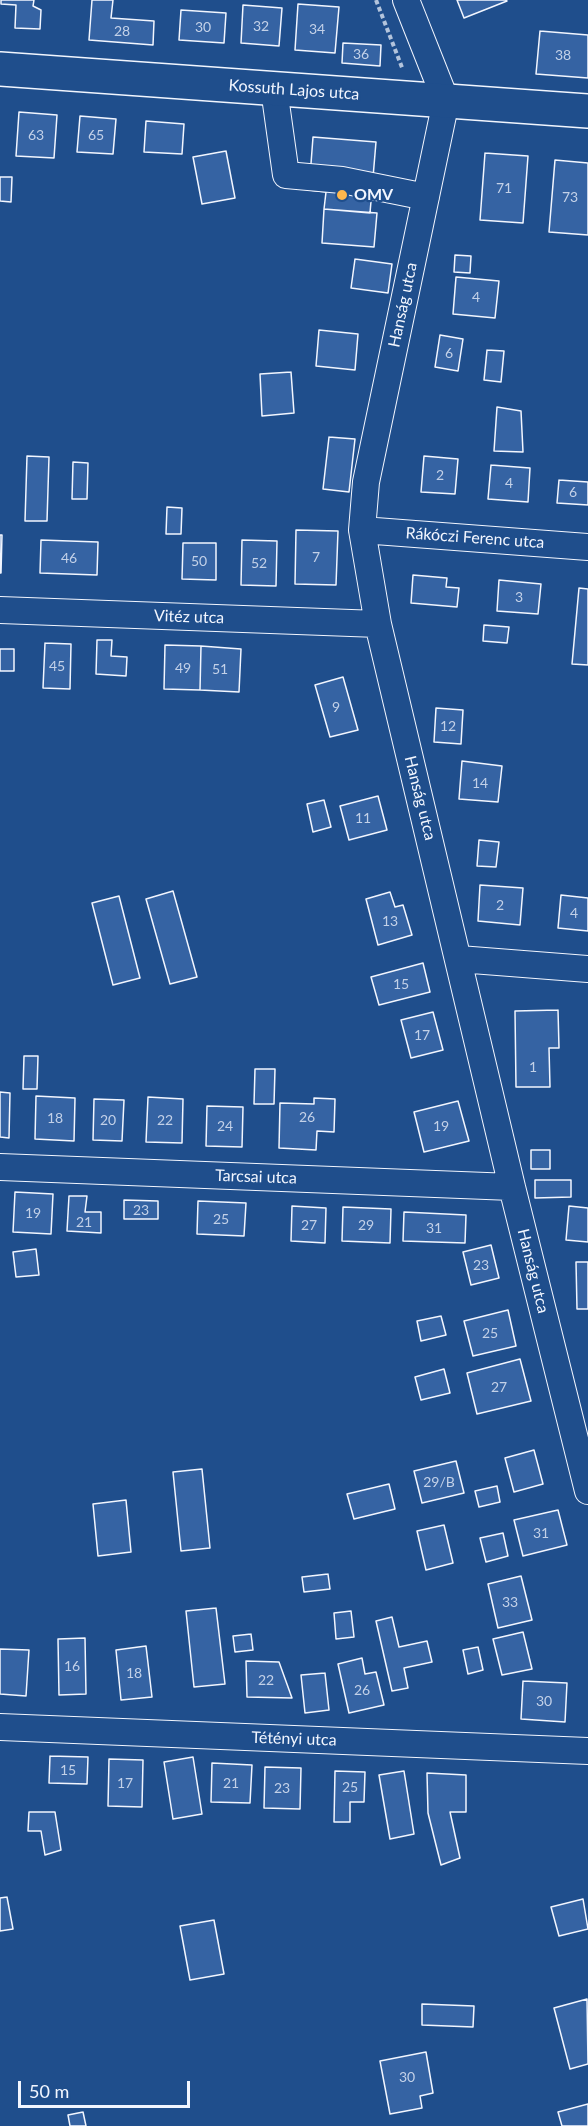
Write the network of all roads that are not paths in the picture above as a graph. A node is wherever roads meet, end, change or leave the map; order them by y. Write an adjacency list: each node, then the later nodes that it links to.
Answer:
1 (406, 0): 4 (street)
2 (0, 69): 3 (main road, Kossuth Lajos utca)
3 (274, 89): 4 (main road, Kossuth Lajos utca); 6 (street)
4 (446, 101): 5 (main road, Kossuth Lajos utca); 6 (street, Hanság utca)
5 (588, 111)
6 (426, 197): 7 (street, Hanság utca)
7 (362, 530): 8 (street, Rákóczi Ferenc utca); 10 (street, Hanság utca)
8 (588, 547)
9 (0, 610): 10 (street, Vitéz utca)
10 (378, 624): 11 (street, Hanság utca)
11 (459, 959): 12 (street); 14 (street, Hanság utca)
12 (588, 969)
13 (0, 1167): 14 (street, Tarcsai utca)
14 (512, 1187): 15 (street, Hanság utca)
15 (576, 1397): 16 (street, Hanság utca)
16 (588, 1491)
17 (0, 1727): 18 (street, Tétényi utca)
18 (588, 1751)

